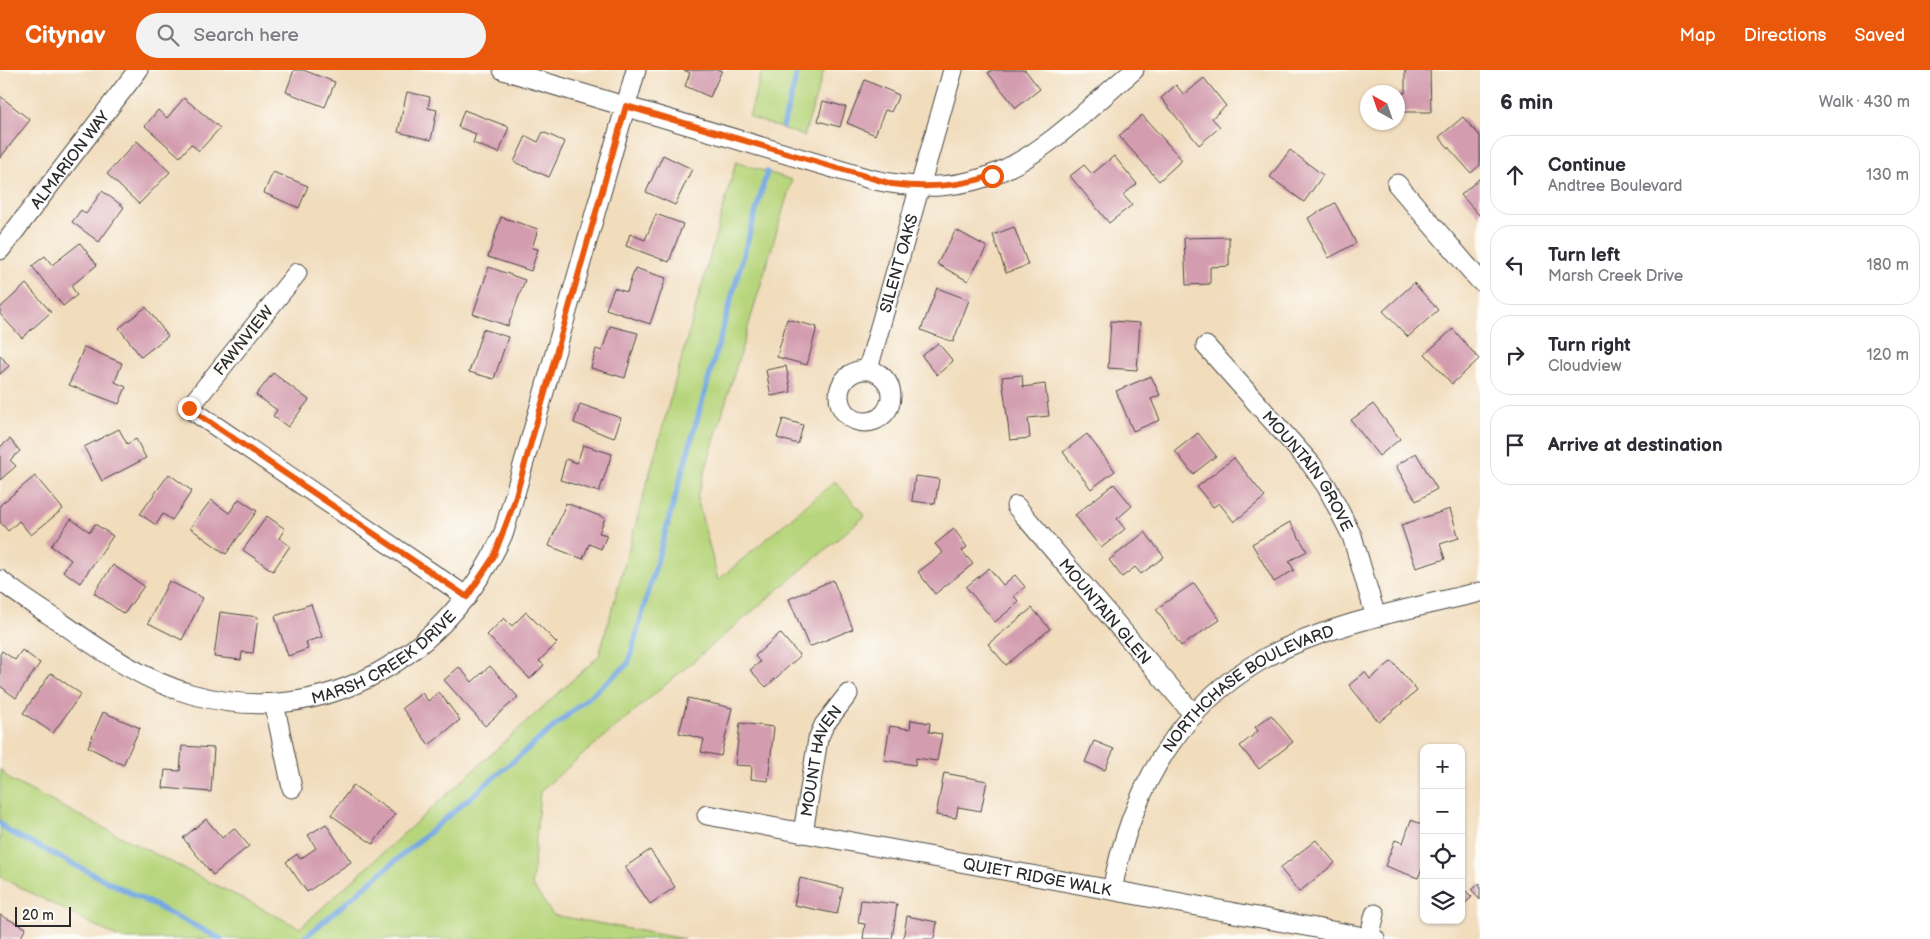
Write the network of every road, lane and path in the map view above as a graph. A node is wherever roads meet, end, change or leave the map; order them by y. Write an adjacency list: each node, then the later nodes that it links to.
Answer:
1 (138, 70): 9 (street, ALMARION WAY)
2 (504, 70): 6 (street)
3 (636, 70): 6 (street, MARSH CREEK DRIVE)
4 (953, 70): 8 (street, SILENT OAKS)
5 (1134, 70): 8 (street)
6 (626, 106): 8 (street); 17 (street, MARSH CREEK DRIVE)
7 (1397, 184): 11 (street)
8 (920, 187): 13 (street, SILENT OAKS)
9 (0, 250)
10 (298, 273): 17 (street, FAWNVIEW)
11 (1480, 281)
12 (1206, 346): 18 (street, MOUNTAIN GROVE)
13 (868, 369)
14 (1016, 506): 21 (street, MOUNTAIN GLEN)
15 (0, 580): 20 (street, MARSH CREEK DRIVE)
16 (1480, 592): 18 (street, NORTHCHASE BOULEVARD)
17 (467, 597): 20 (street, MARSH CREEK DRIVE)
18 (1376, 617): 21 (street, NORTHCHASE BOULEVARD)
19 (848, 694): 24 (street, MOUNT HAVEN)
20 (274, 703): 22 (street)
21 (1194, 715): 25 (street, NORTHCHASE BOULEVARD)
22 (292, 788)
23 (707, 815): 24 (street, QUIET RIDGE WALK)
24 (803, 833): 25 (street, QUIET RIDGE WALK)
25 (1112, 890): 27 (street, QUIET RIDGE WALK)
26 (1375, 914): 27 (street, QUIET RIDGE WALK)
27 (1372, 938)

